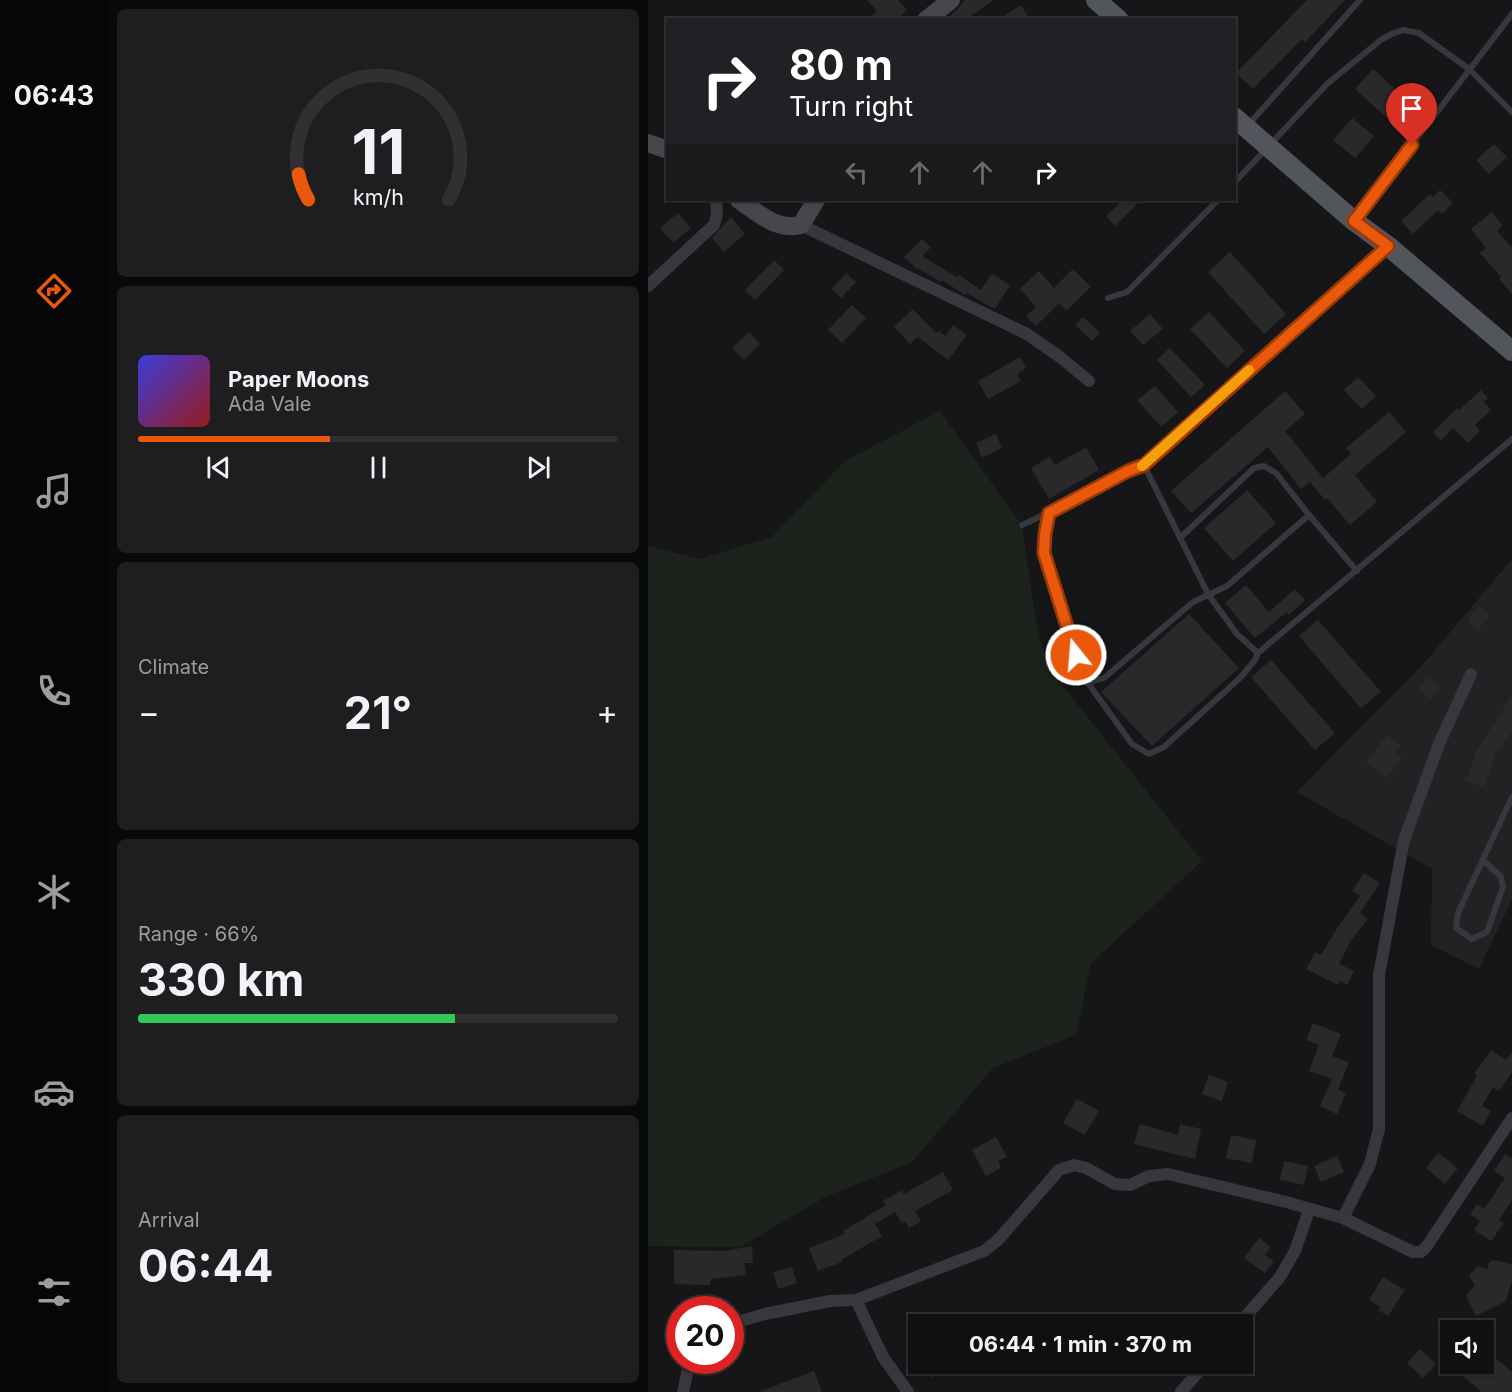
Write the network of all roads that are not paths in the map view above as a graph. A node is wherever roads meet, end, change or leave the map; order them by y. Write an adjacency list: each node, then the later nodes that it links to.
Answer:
1 (951, 0): 5 (street)
2 (1096, 0): 6 (main road)
3 (1360, 0): 9 (lane)
4 (1512, 14): 7 (lane)
5 (928, 18)
6 (1117, 18)
7 (1468, 69): 8 (lane); 11 (lane); 18 (lane)
8 (1512, 112)
9 (1240, 122): 11 (main road)
10 (648, 142): 12 (street)
11 (1269, 147): 13 (lane); 18 (main road)
12 (666, 149)
13 (1236, 181)
14 (716, 201): 21 (street)
15 (742, 201): 19 (street)
16 (815, 201): 19 (street)
17 (1217, 201): 22 (lane)
18 (1354, 221): 20 (main road)
19 (801, 225): 24 (street)
20 (1388, 246): 23 (main road); 26 (lane)
21 (648, 286)
22 (1108, 298)
23 (1512, 351)
24 (1089, 381)
25 (1512, 439): 31 (lane)
26 (1144, 465): 27 (lane); 30 (lane)
27 (1049, 513): 29 (lane); 35 (lane)
28 (1309, 515): 30 (lane); 31 (lane); 32 (lane)
29 (1022, 525)
30 (1180, 538): 32 (lane)
31 (1357, 571): 33 (lane)
32 (1208, 594): 33 (lane); 35 (lane)
33 (1258, 653): 35 (lane)
34 (1471, 674): 40 (street)
35 (1088, 683)
36 (1512, 797): 37 (lane)
37 (1483, 860): 37 (lane)
38 (1512, 1118): 40 (street)
39 (1309, 1210): 40 (street); 41 (street); 42 (street)
40 (1343, 1218)
41 (856, 1300): 43 (street); 47 (street)
42 (1248, 1314)
43 (744, 1320)
44 (687, 1374): 46 (street)
45 (1197, 1374): 48 (street)
46 (683, 1392)
47 (908, 1392)
48 (1181, 1392)

